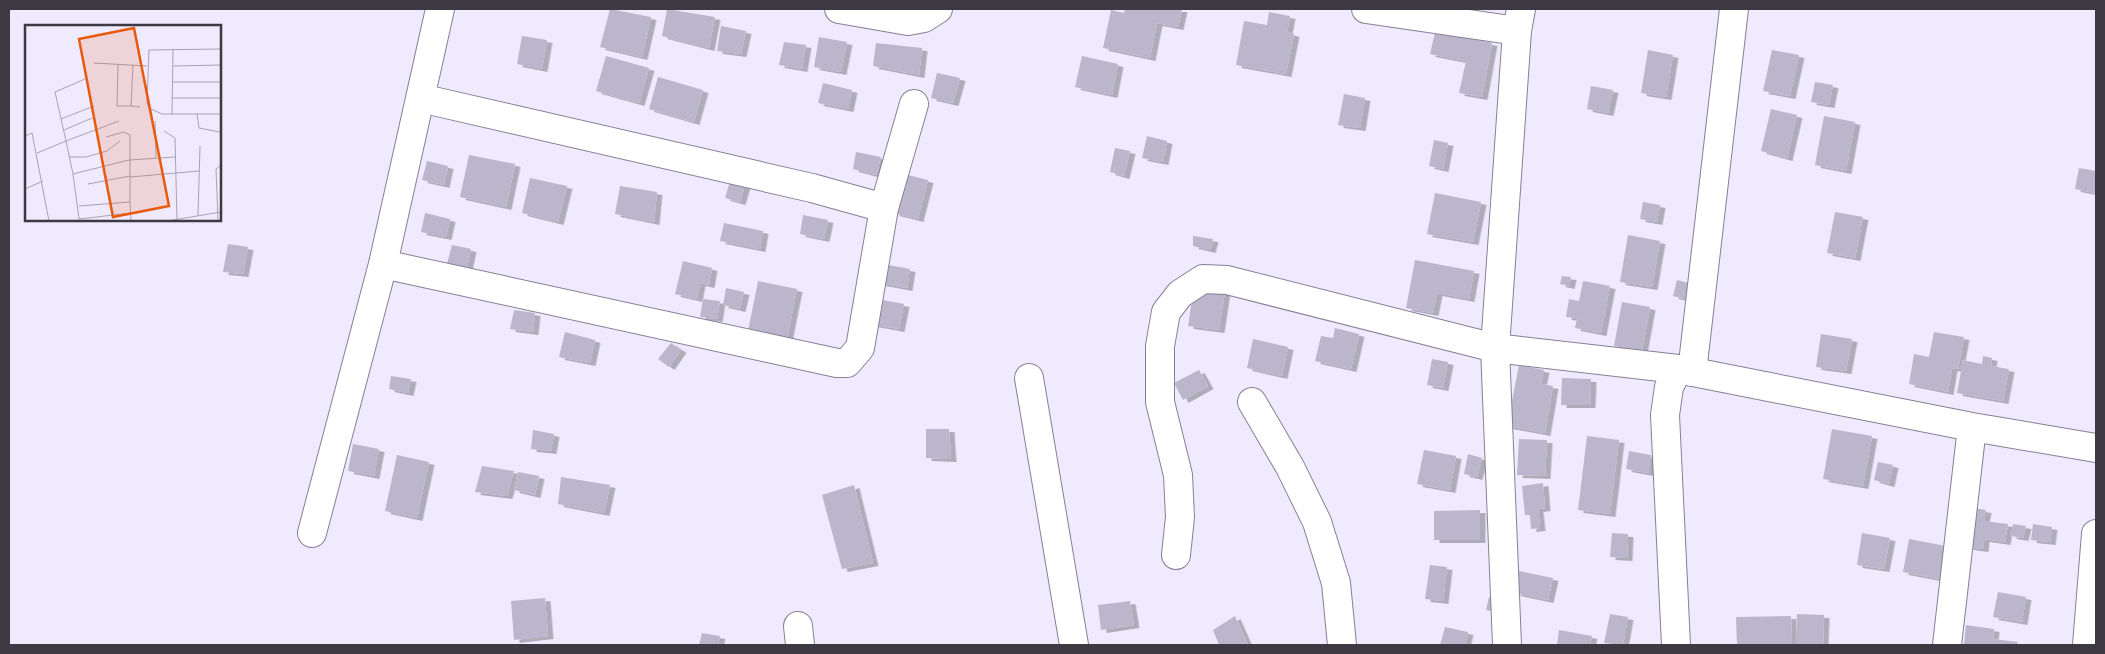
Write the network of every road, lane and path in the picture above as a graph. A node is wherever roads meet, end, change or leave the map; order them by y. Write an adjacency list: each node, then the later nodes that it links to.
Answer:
1 (440, 9): 7 (street)
2 (839, 9): 3 (street)
3 (938, 9)
4 (1366, 9): 6 (street)
5 (1734, 9): 12 (street)
6 (1519, 20): 11 (street)
7 (420, 98): 9 (street); 10 (street)
8 (914, 104): 9 (street)
9 (884, 208): 10 (street)
10 (383, 264): 17 (street)
11 (1495, 348): 12 (street); 19 (street); 22 (street)
12 (1685, 371): 15 (street); 23 (street)
13 (1029, 378): 20 (street)
14 (1252, 402): 21 (street)
15 (1972, 426): 16 (street); 24 (street)
16 (2096, 448)
17 (312, 533)
18 (2096, 534): 25 (street)
19 (1176, 555)
20 (1074, 645)
21 (1342, 645)
22 (1507, 645)
23 (1676, 645)
24 (1948, 645)
25 (2087, 645)

